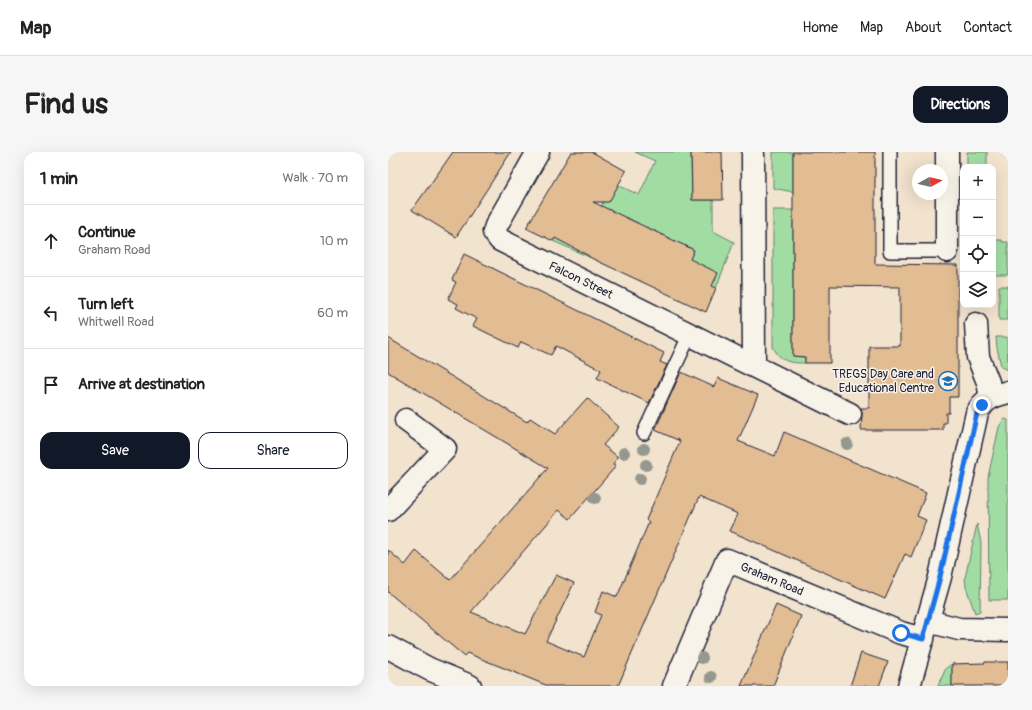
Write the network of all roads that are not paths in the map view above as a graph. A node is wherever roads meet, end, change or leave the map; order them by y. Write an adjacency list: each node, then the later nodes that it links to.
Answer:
1 (538, 152): 7 (street, Falcon Street)
2 (890, 152): 5 (lane)
3 (947, 152): 5 (street)
4 (753, 154): 8 (street)
5 (948, 251)
6 (976, 324): 9 (street)
7 (690, 334): 8 (street, Falcon Street); 12 (lane)
8 (754, 365): 10 (street, Falcon Street)
9 (999, 395): 14 (street)
10 (850, 414)
11 (406, 420): 13 (street)
12 (644, 433)
13 (388, 510)
14 (926, 630): 15 (street); 18 (street, Graham Road); 19 (street)
15 (1008, 630)
16 (388, 647): 17 (street)
17 (470, 686)
18 (674, 686)
19 (909, 686)

